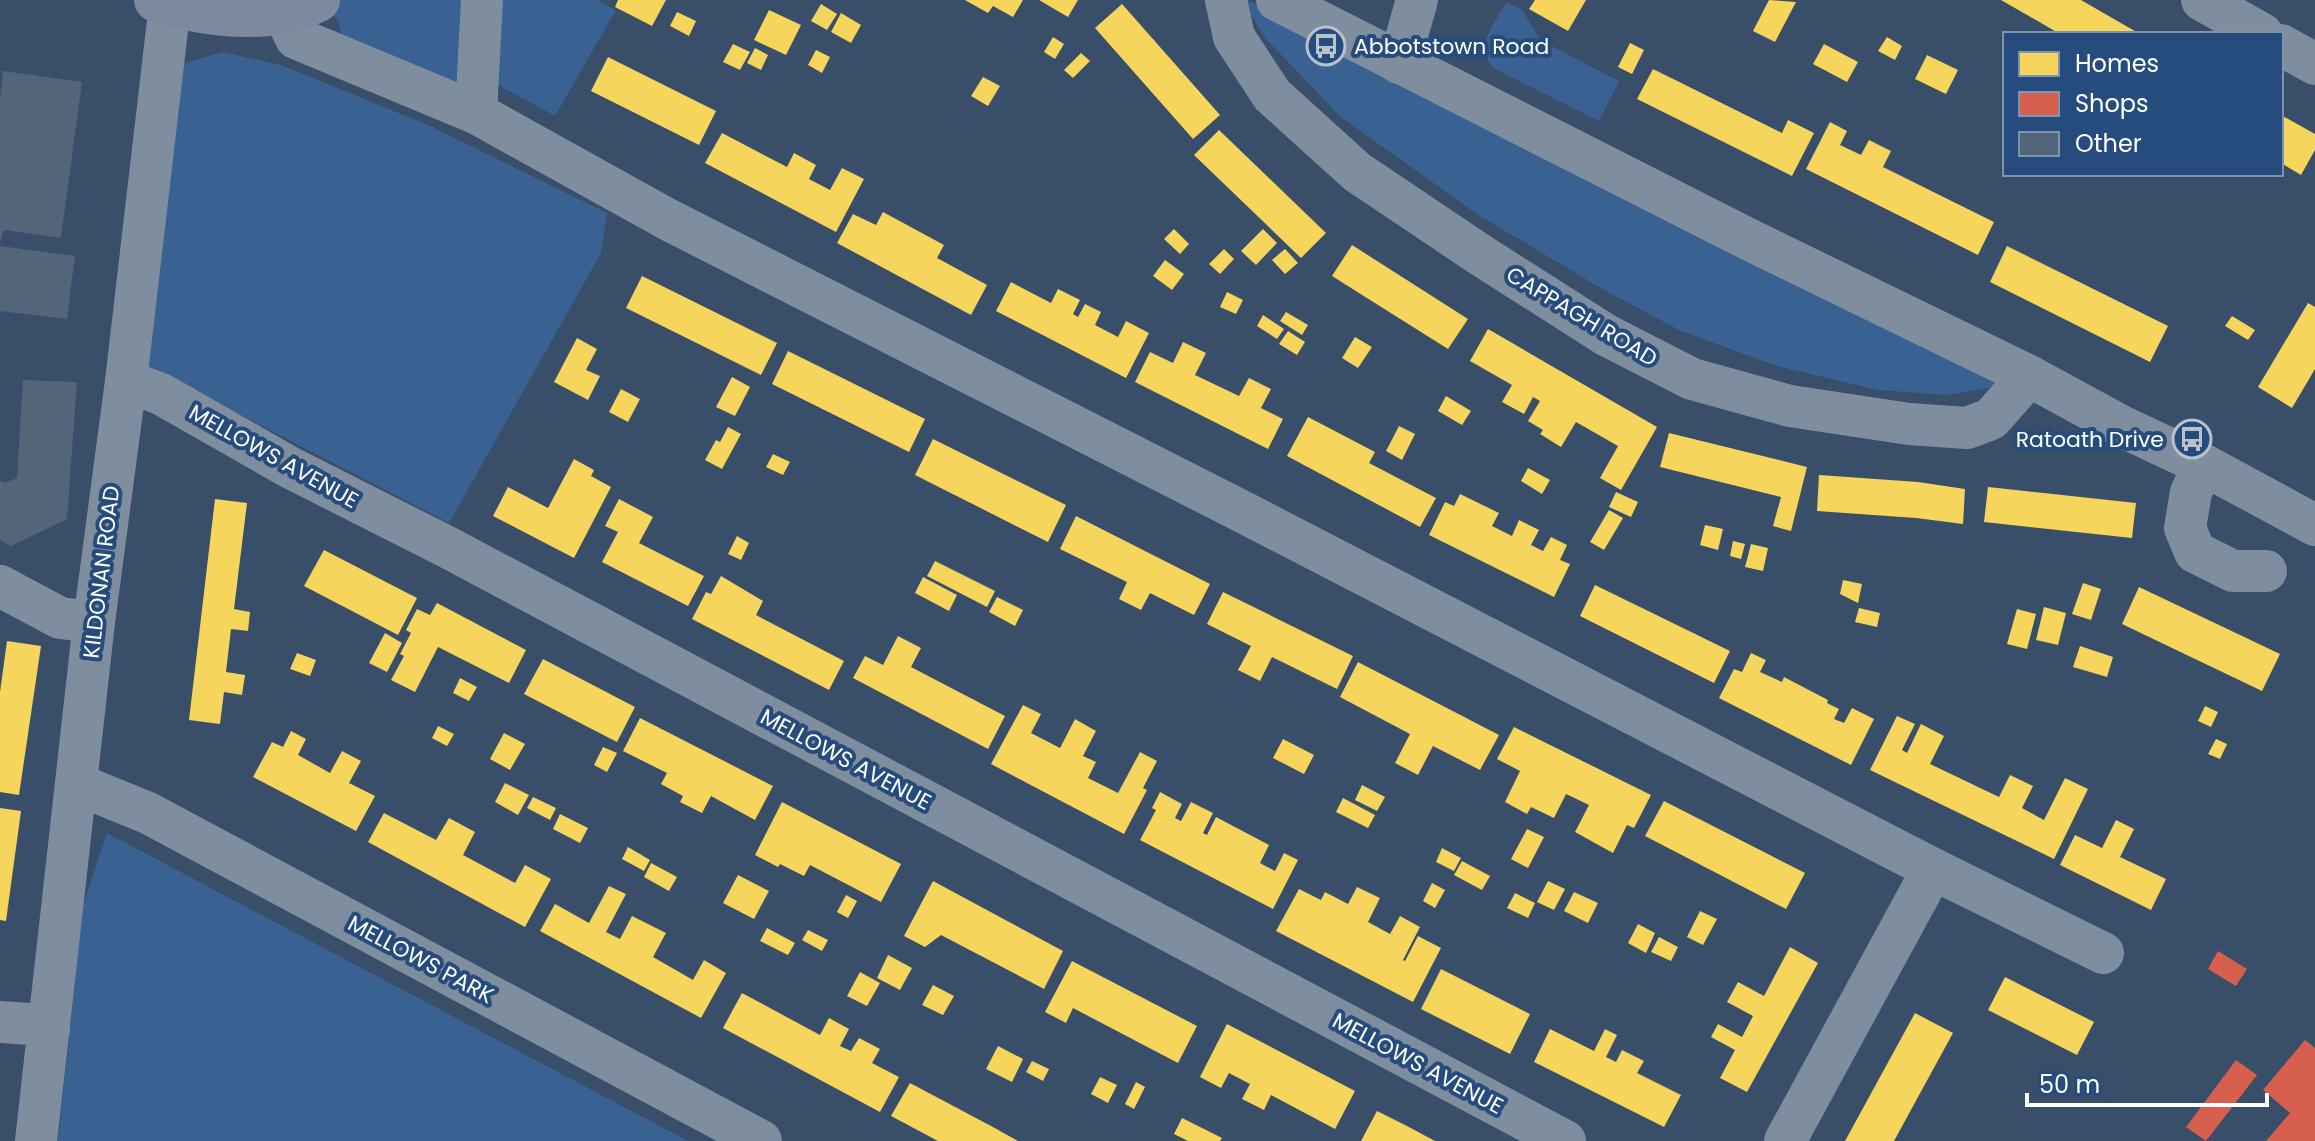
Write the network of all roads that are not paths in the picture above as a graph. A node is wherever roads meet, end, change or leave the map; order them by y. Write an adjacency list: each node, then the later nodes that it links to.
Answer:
1 (482, 0): 12 (street)
2 (1226, 0): 13 (street, CAPPAGH ROAD)
3 (1277, 0): 10 (street)
4 (1417, 0): 10 (street)
5 (2202, 0): 8 (street)
6 (163, 2): 7 (main road); 14 (street, KILDONAN ROAD)
7 (300, 5): 12 (street)
8 (2258, 32)
9 (2283, 46): 11 (street)
10 (1399, 63): 13 (street)
11 (2315, 64)
12 (476, 113): 21 (street)
13 (2029, 376): 15 (street)
14 (126, 381): 19 (street, KILDONAN ROAD); 27 (street, MELLOWS AVENUE)
15 (2204, 465): 16 (street); 17 (street)
16 (2310, 510)
17 (2266, 571)
18 (0, 586): 19 (street)
19 (94, 622): 20 (street, KILDONAN ROAD)
20 (77, 784): 24 (street, KILDONAN ROAD); 26 (street, MELLOWS PARK)
21 (1933, 869): 22 (street); 28 (street)
22 (2103, 953)
23 (0, 1022): 24 (street)
24 (49, 1030): 25 (street, KILDONAN ROAD)
25 (36, 1141)
26 (761, 1141)
27 (1565, 1141)
28 (1785, 1141)

